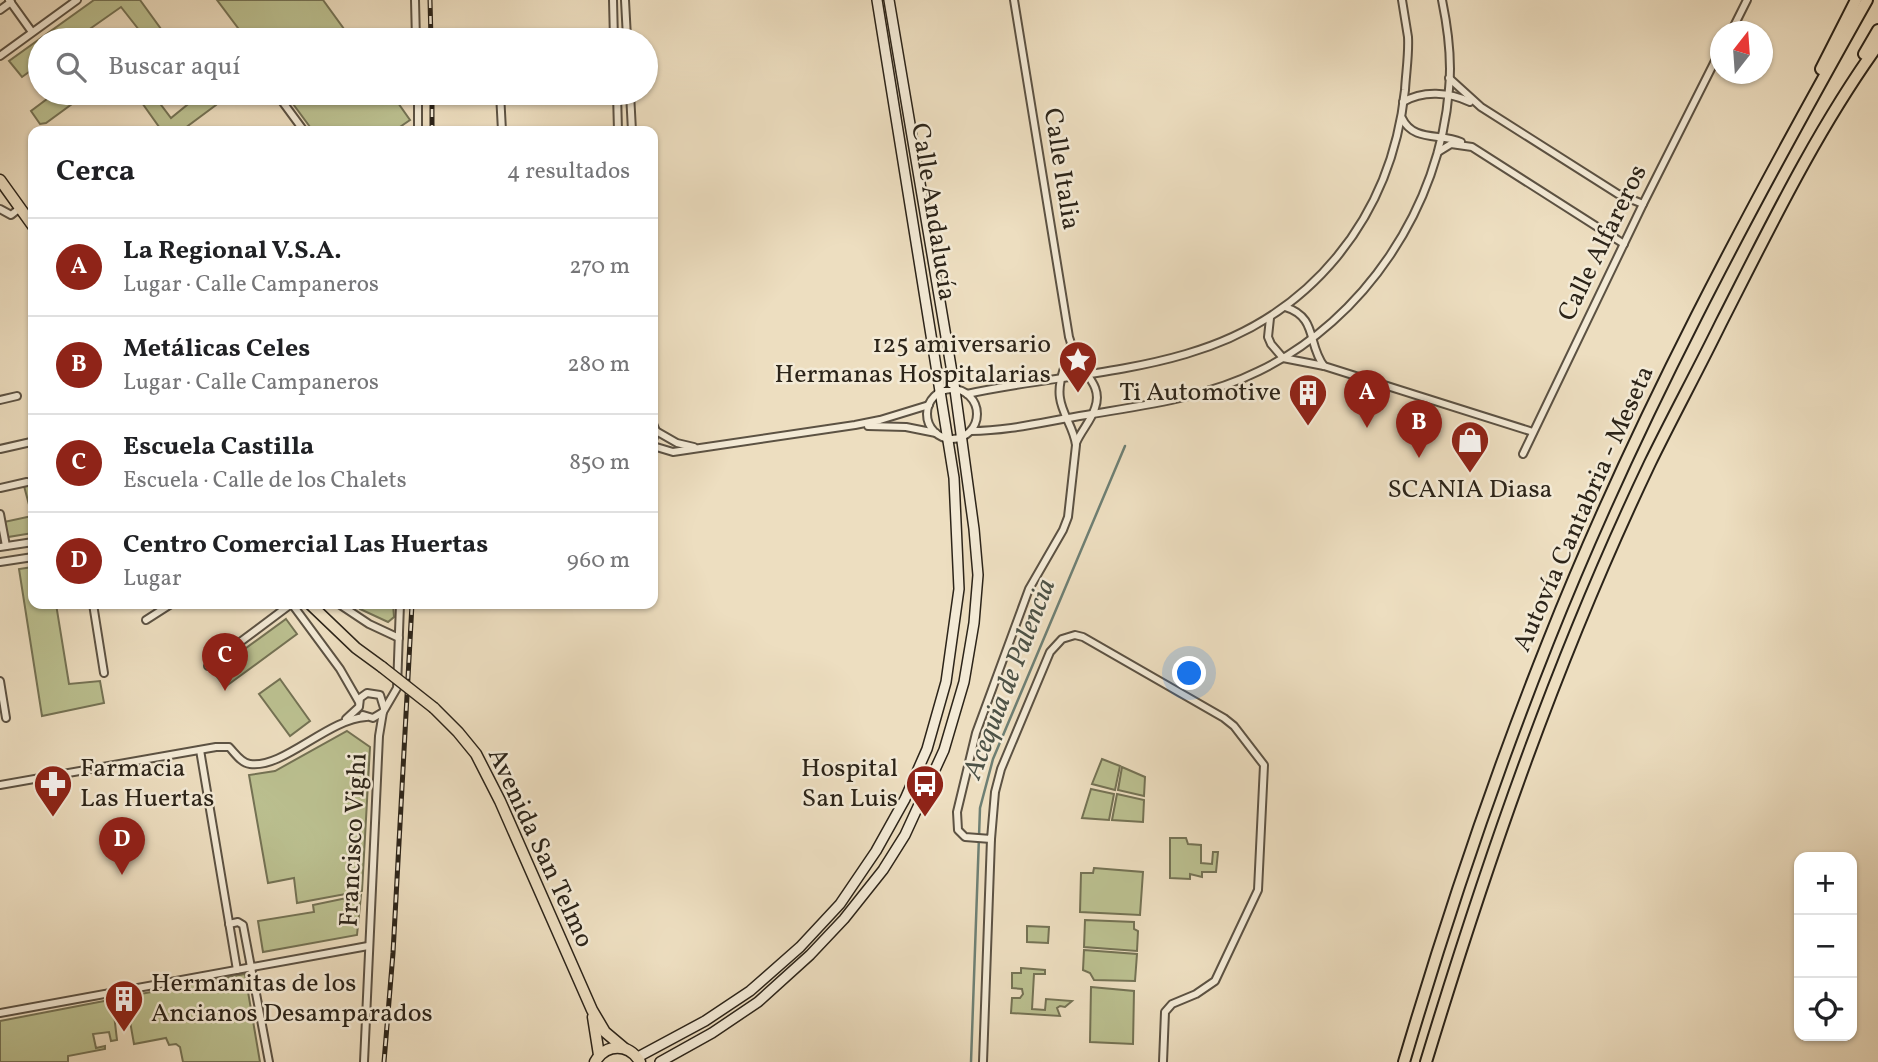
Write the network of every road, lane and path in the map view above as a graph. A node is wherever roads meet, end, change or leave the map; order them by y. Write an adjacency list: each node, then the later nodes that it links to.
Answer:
1 (77, 0): 17 (street)
2 (415, 0): 18 (street)
3 (613, 0): 19 (street)
4 (625, 0): 20 (street)
5 (877, 0): 63 (main road, Calle Andalucía)
6 (890, 0): 62 (main road, Calle Andalucía)
7 (1014, 0): 57 (street, Calle Italia)
8 (1402, 0): 29 (street)
9 (1443, 0): 26 (street)
10 (1747, 0): 15 (street)
11 (1856, 0): 53 (highway)
12 (1867, 0): 53 (highway, Autovía Cantabria - Meseta)
13 (10, 1): 14 (street); 16 (street)
14 (0, 10)
15 (1736, 21)
16 (29, 28)
17 (38, 28)
18 (416, 28)
19 (614, 28)
20 (626, 28)
21 (1878, 30): 27 (highway)
22 (28, 35): 24 (street)
23 (1878, 45): 27 (highway, Autovía Cantabria - Meseta)
24 (0, 56)
25 (1710, 71): 47 (street, Calle Alfareros)
26 (1449, 78): 28 (street); 35 (street)
27 (1851, 82): 128 (highway, Autovía Cantabria - Meseta)
28 (1448, 95): 29 (street); 35 (street); 42 (street)
29 (1403, 102): 36 (street)
30 (285, 105): 37 (street)
31 (418, 105): 38 (street)
32 (501, 105): 39 (street)
33 (617, 105): 40 (street)
34 (631, 105): 41 (street)
35 (1481, 107): 47 (street)
36 (1402, 118): 42 (street); 54 (street)
37 (300, 126)
38 (417, 126)
39 (502, 126)
40 (618, 126)
41 (632, 126)
42 (1441, 137): 43 (street); 44 (street)
43 (1472, 147): 44 (street); 52 (street)
44 (1437, 153): 56 (street)
45 (0, 180): 49 (main road)
46 (0, 189): 49 (main road)
47 (1643, 204): 52 (street, Calle Alfareros)
48 (0, 209): 49 (street)
49 (17, 210): 50 (main road); 51 (main road)
50 (28, 221)
51 (28, 229)
52 (1624, 244): 73 (street, Calle Alfareros)
53 (1729, 253): 127 (highway, Autovía Cantabria - Meseta)
54 (1285, 307): 55 (street); 56 (street)
55 (1270, 318): 58 (street); 60 (street)
56 (1313, 339): 58 (street); 59 (street)
57 (1071, 344): 60 (street, Calle Italia); 61 (street, Calle Italia)
58 (1283, 358): 59 (street); 68 (street)
59 (1324, 366): 73 (street)
60 (1088, 373): 61 (street); 68 (street)
61 (1063, 376): 64 (street); 69 (street)
62 (955, 390): 63 (street); 64 (street); 75 (main road, Calle Andalucía)
63 (940, 393): 67 (street); 76 (main road, Calle Andalucía)
64 (967, 394): 71 (street)
65 (17, 396): 66 (street)
66 (0, 400)
67 (929, 405): 70 (street); 74 (street)
68 (1093, 414): 69 (street); 78 (street)
69 (1068, 418): 71 (street); 78 (street)
70 (855, 425): 74 (street); 80 (street)
71 (971, 431): 75 (street)
72 (658, 432): 80 (street)
73 (1533, 432): 82 (street, Calle Alfareros)
74 (936, 433): 76 (street)
75 (962, 437): 76 (street); 124 (main road, Calle Andalucía)
76 (947, 439): 121 (main road, Calle Andalucía)
77 (28, 443): 81 (street)
78 (1076, 445): 112 (street)
79 (658, 448): 80 (street)
80 (699, 448)
81 (0, 449)
82 (1523, 454)
83 (27, 482): 84 (street)
84 (0, 488)
85 (0, 514): 87 (street)
86 (28, 543): 87 (street)
87 (3, 546)
88 (28, 558): 89 (street)
89 (0, 562)
90 (94, 609): 100 (street)
91 (163, 609): 97 (street)
92 (284, 609): 99 (street)
93 (295, 609): 104 (street)
94 (315, 609): 117 (main road, Avenida San Telmo, bridge)
95 (347, 609): 98 (street)
96 (400, 609): 98 (street)
97 (146, 620)
98 (398, 638): 102 (street)
99 (208, 666)
100 (104, 673)
101 (0, 681): 106 (street)
102 (397, 688): 103 (street); 105 (street)
103 (378, 694): 104 (street); 105 (street)
104 (359, 705): 107 (street); 108 (street)
105 (383, 710): 107 (street); 109 (street, Francisco Vighi)
106 (6, 718)
107 (368, 718): 108 (street); 109 (street, Francisco Vighi)
108 (345, 721): 110 (street)
109 (379, 736): 114 (street, Francisco Vighi)
110 (200, 750): 111 (street); 113 (street)
111 (0, 785)
112 (988, 839): 125 (street); 126 (street)
113 (229, 924): 115 (street); 116 (street)
114 (368, 946): 115 (street); 123 (street, Francisco Vighi)
115 (251, 967): 116 (street); 122 (street)
116 (237, 970): 118 (street)
117 (592, 1010): 119 (main road, Avenida San Telmo); 120 (main road, Avenida San Telmo)
118 (0, 1013)
119 (624, 1048): 120 (main road); 121 (main road, Avenida San Telmo)
120 (597, 1058)
121 (639, 1060)
122 (269, 1062)
123 (364, 1062)
124 (660, 1062)
125 (983, 1062)
126 (1163, 1062)
127 (1404, 1062)
128 (1426, 1062)

